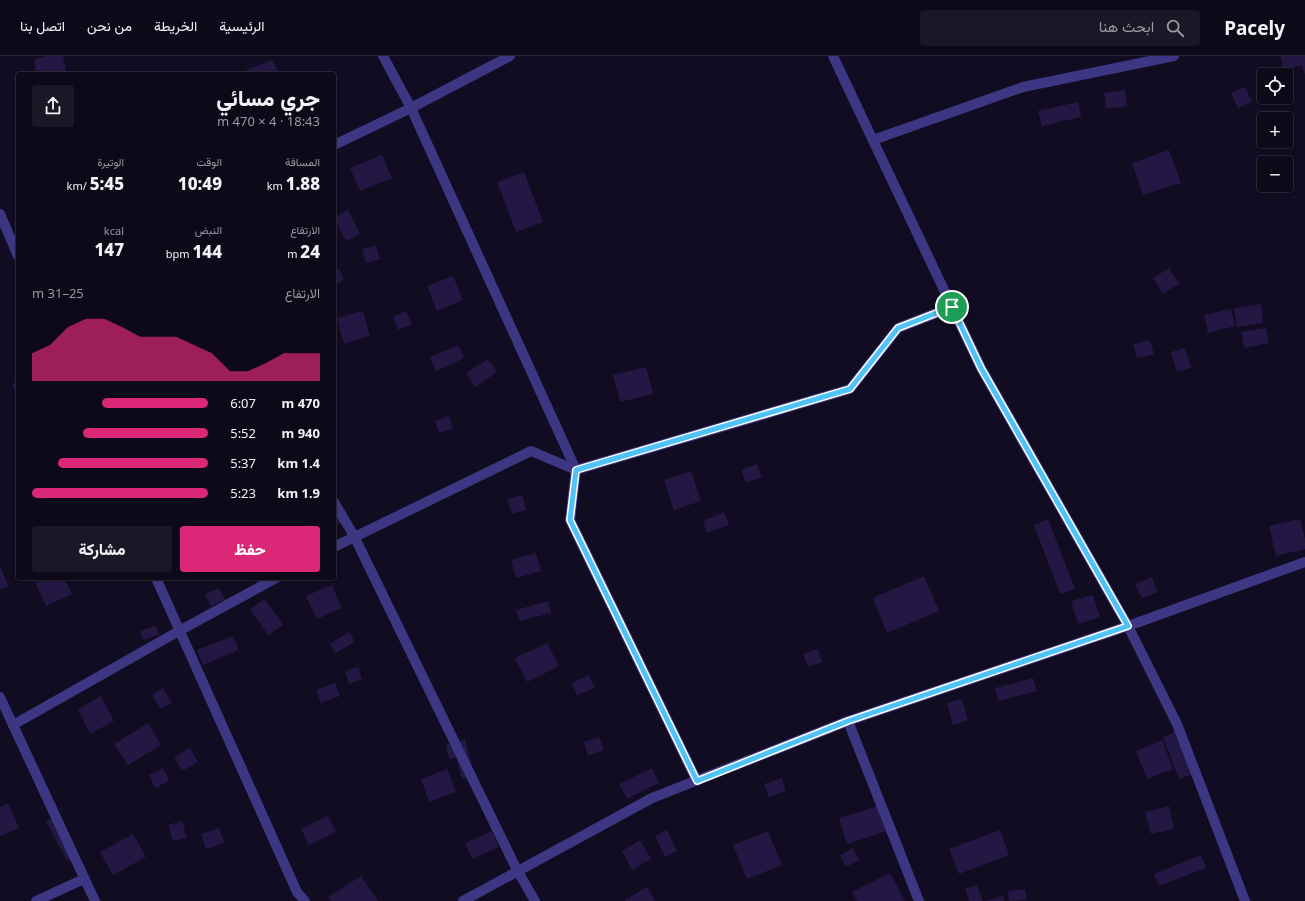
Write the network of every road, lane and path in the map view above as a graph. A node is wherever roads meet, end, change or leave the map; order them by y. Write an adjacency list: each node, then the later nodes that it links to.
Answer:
1 (384, 56): 5 (street)
2 (510, 56): 5 (street)
3 (833, 56): 6 (street)
4 (1174, 56): 6 (street)
5 (411, 108): 7 (street); 11 (street)
6 (873, 140): 10 (street)
7 (336, 144)
8 (0, 214): 9 (street)
9 (16, 251)
10 (952, 307): 11 (street); 18 (street)
11 (576, 470): 13 (street); 23 (street)
12 (336, 505): 13 (street)
13 (354, 536): 14 (street); 24 (street)
14 (336, 546)
15 (1305, 562): 18 (street)
16 (157, 580): 19 (street)
17 (272, 580): 19 (street)
18 (1128, 626): 21 (street); 32 (street)
19 (179, 631): 22 (street); 28 (street)
20 (0, 697): 22 (street)
21 (848, 721): 23 (street); 31 (street)
22 (13, 725): 25 (street)
23 (697, 781): 24 (street)
24 (518, 870): 29 (street); 30 (street)
25 (84, 879): 26 (street); 27 (street)
26 (36, 901)
27 (94, 901)
28 (305, 901)
29 (463, 901)
30 (535, 901)
31 (919, 901)
32 (1246, 901)

